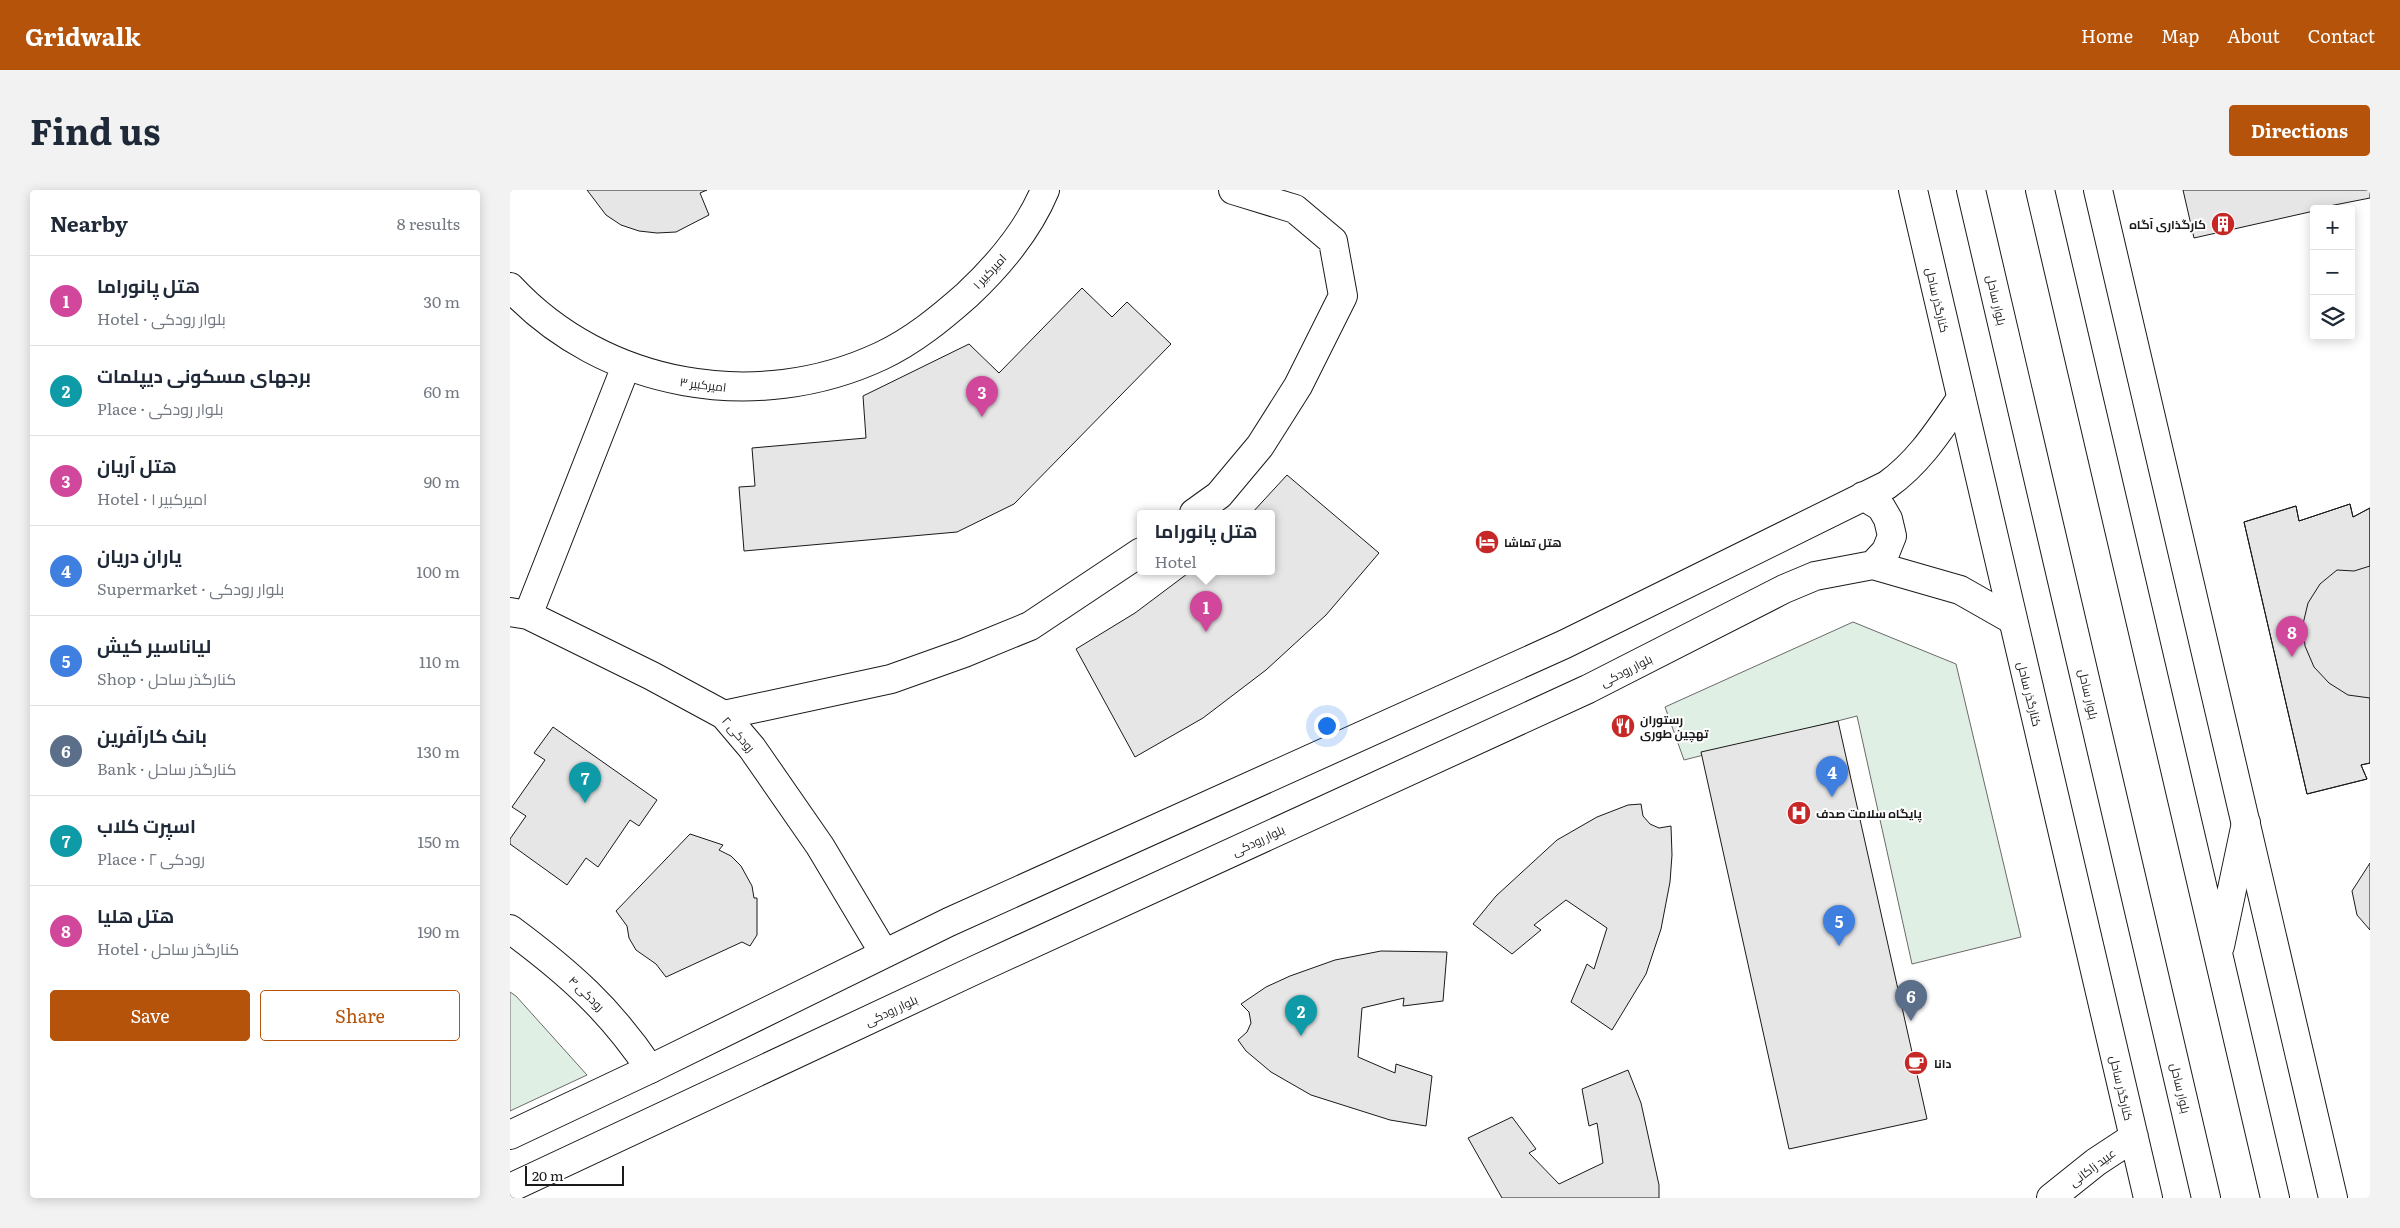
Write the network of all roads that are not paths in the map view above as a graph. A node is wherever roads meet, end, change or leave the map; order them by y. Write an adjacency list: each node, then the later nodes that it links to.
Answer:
1 (1046, 190): 8 (main road, امیرکبیر ۱)
2 (1233, 190): 12 (main road)
3 (1912, 190): 10 (main road, کنارگذر ساحل)
4 (1971, 190): 28 (main road, بلوار ساحل)
5 (2040, 190): 21 (main road)
6 (2098, 190): 18 (main road)
7 (510, 287): 9 (main road, امیرکبیر ۳)
8 (915, 337): 9 (main road, امیرکبیر ۳)
9 (626, 366): 15 (main road)
10 (1960, 400): 11 (main road); 16 (main road, کنارگذر ساحل)
11 (1863, 496): 14 (main road); 20 (main road)
12 (1198, 510)
13 (1137, 555): 17 (main road)
14 (1873, 565): 16 (main road, بلوار رودکی); 25 (main road, بلوار رودکی)
15 (519, 613): 17 (main road, رودکی ۲)
16 (2012, 619): 24 (main road, کنارگذر ساحل)
17 (724, 715): 20 (main road, رودکی ۲)
18 (2246, 823): 21 (main road); 30 (main road)
19 (510, 929): 22 (main road, رودکی ۴)
20 (884, 953): 22 (main road)
21 (2218, 955): 29 (main road)
22 (650, 1069): 23 (main road)
23 (510, 1135)
24 (2134, 1137): 26 (main road, عبید زاکانی); 27 (main road, کنارگذر ساحل)
25 (510, 1188)
26 (2051, 1198)
27 (2148, 1198)
28 (2206, 1198)
29 (2275, 1198)
30 (2333, 1198)

